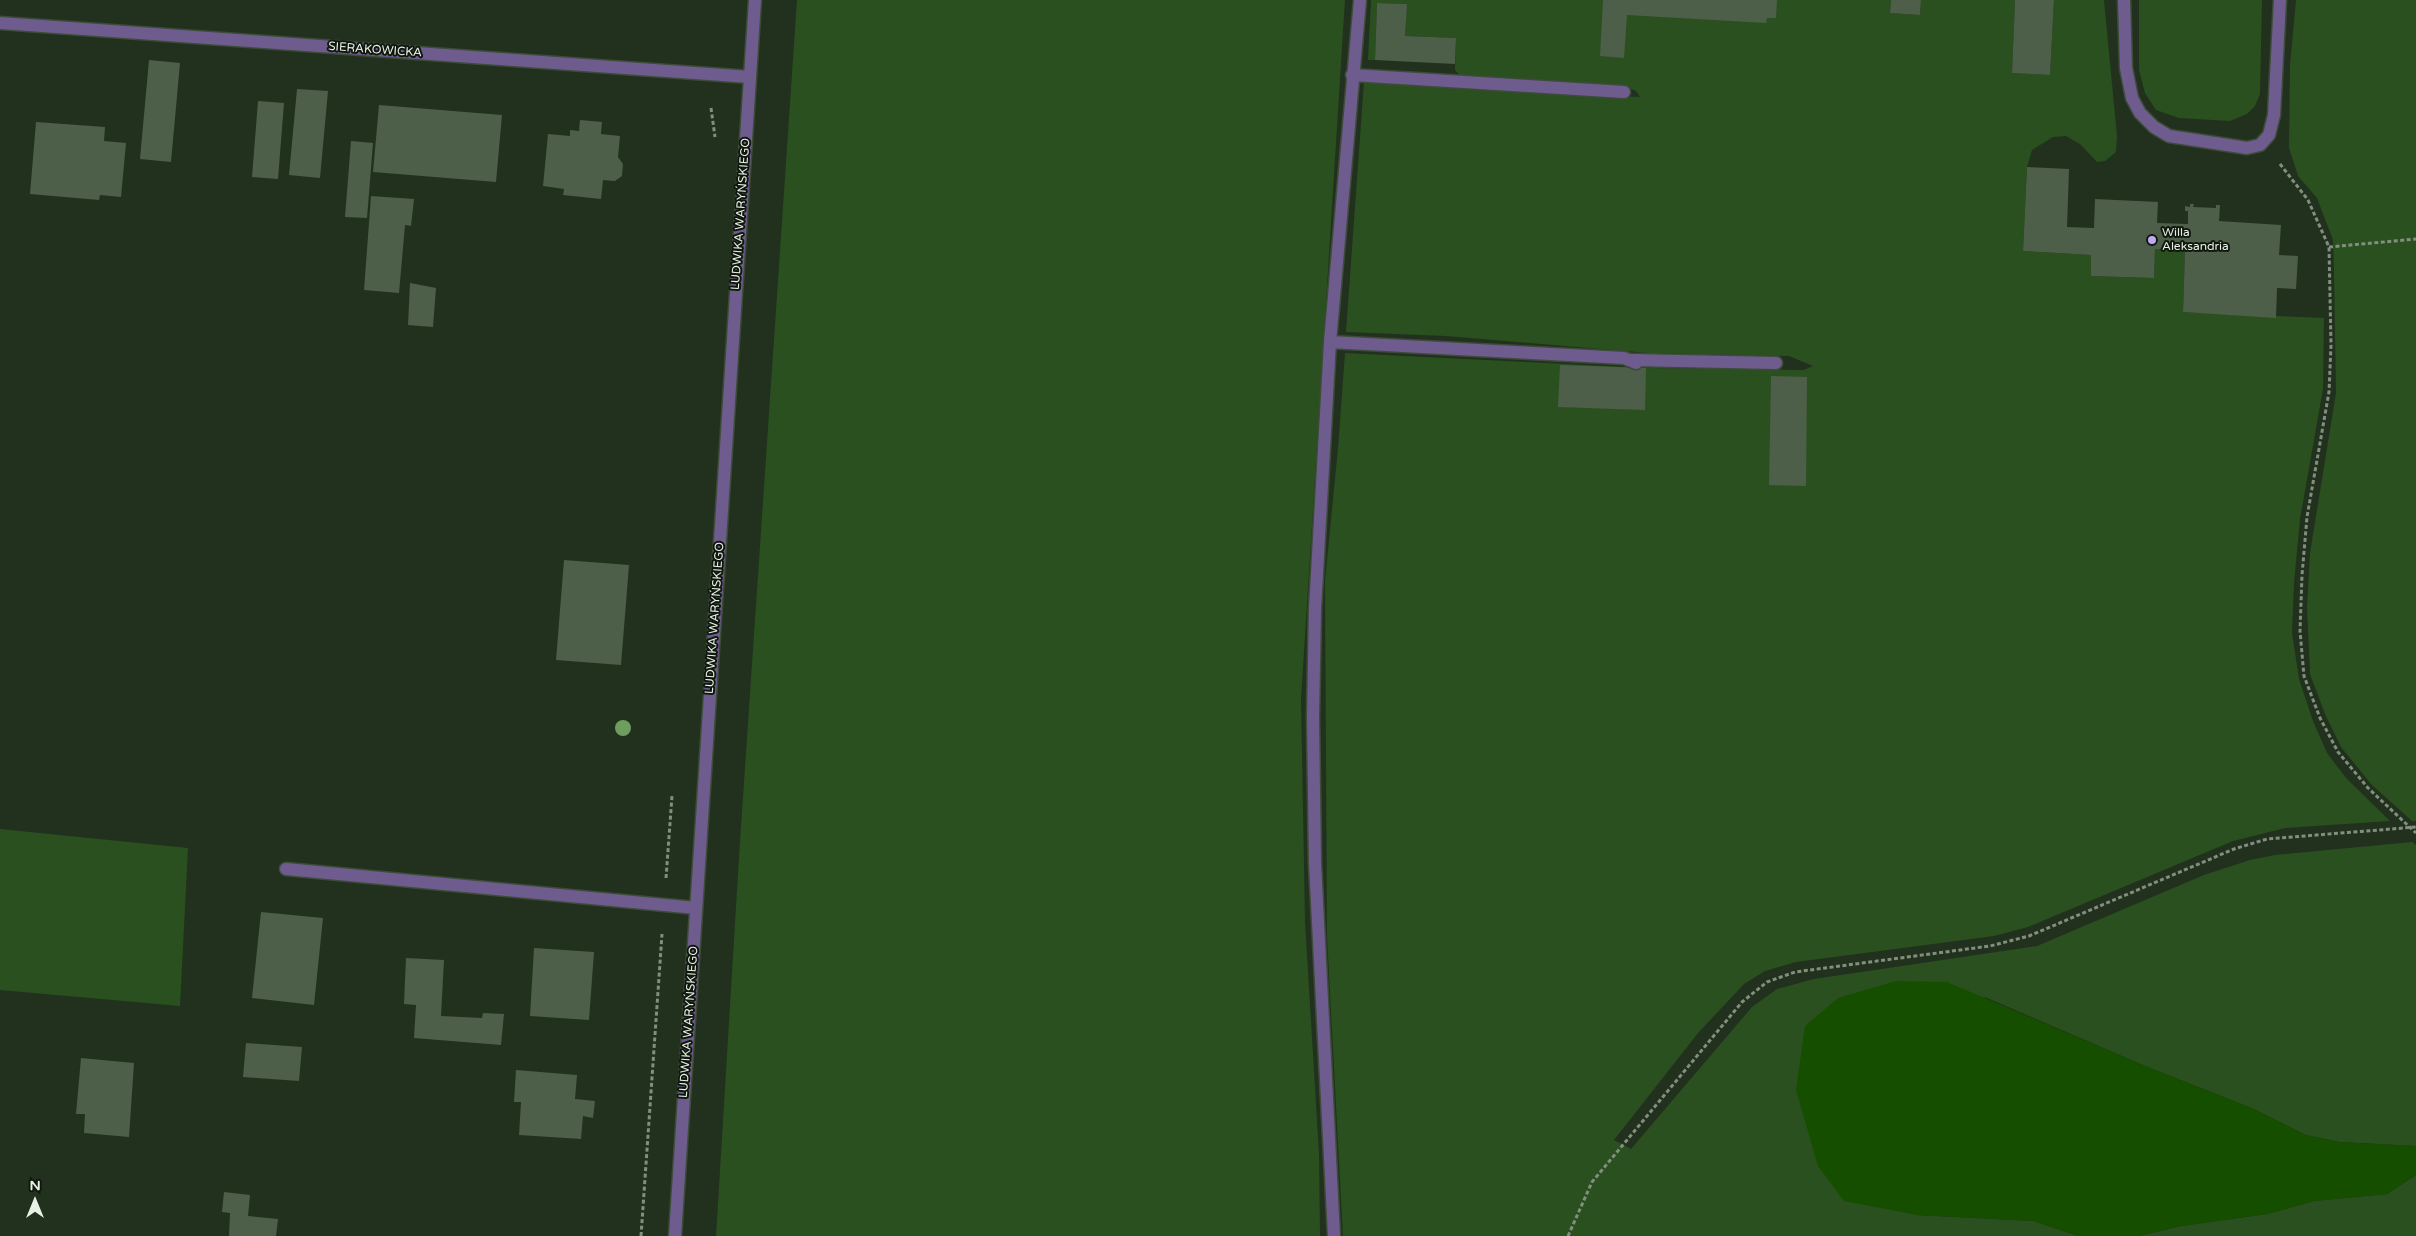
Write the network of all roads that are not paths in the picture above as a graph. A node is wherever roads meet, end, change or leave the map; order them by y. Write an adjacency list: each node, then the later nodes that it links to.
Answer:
1 (755, 0): 7 (street, LUDWIKA WARYŃSKIEGO)
2 (1360, 0): 6 (street)
3 (2124, 0): 4 (street)
4 (2280, 0)
5 (0, 23): 7 (street, SIERAKOWICKA)
6 (1352, 74): 8 (street); 9 (street)
7 (750, 77): 12 (street, LUDWIKA WARYŃSKIEGO)
8 (1624, 92)
9 (1330, 342): 10 (street); 14 (street)
10 (1776, 363)
11 (286, 869): 12 (street)
12 (696, 908): 13 (street, LUDWIKA WARYŃSKIEGO)
13 (675, 1236)
14 (1334, 1236)

